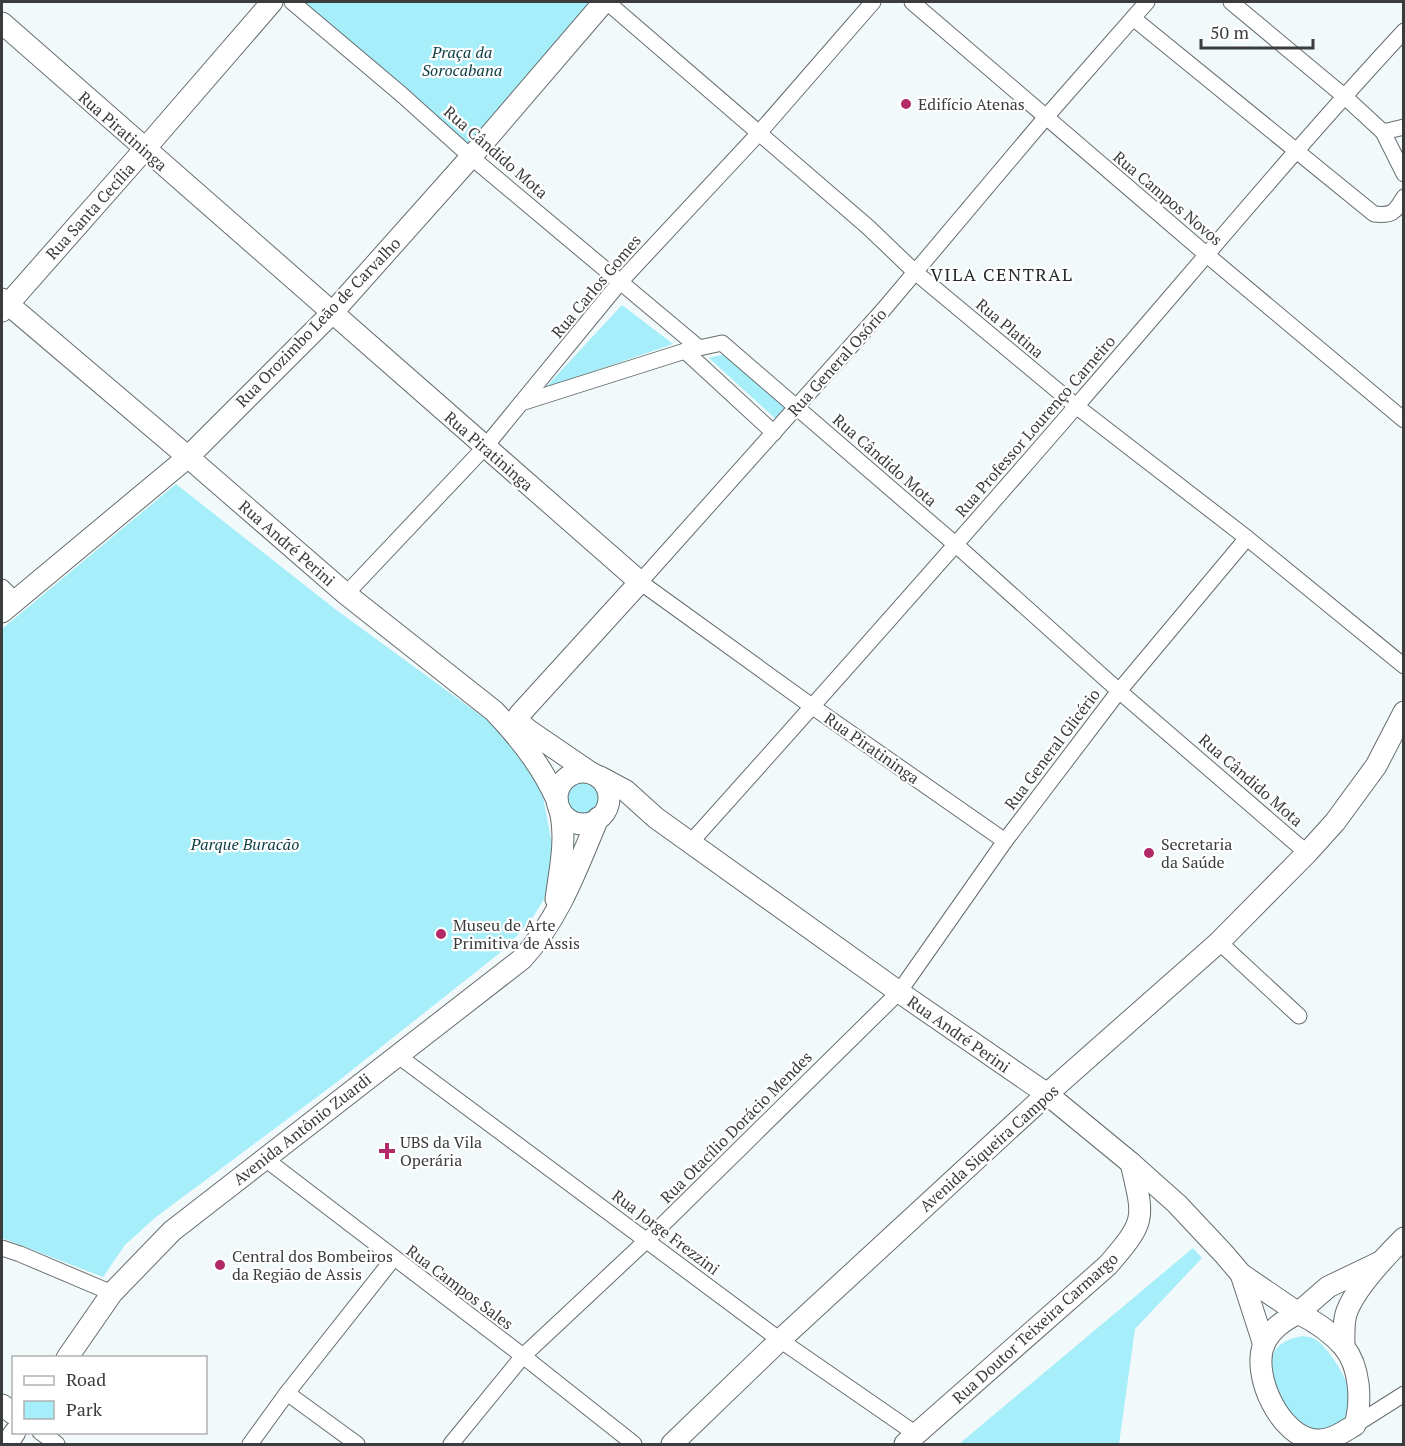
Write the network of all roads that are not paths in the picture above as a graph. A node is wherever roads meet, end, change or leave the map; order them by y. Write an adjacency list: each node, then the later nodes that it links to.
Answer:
1 (272, 2): 16 (main road, Rua Santa Cecília)
2 (292, 2): 18 (street, Rua Cândido Mota)
3 (606, 2): 15 (street, Rua Platina); 18 (main road, Rua Orozimbo Leão de Carvalho)
4 (873, 2): 15 (street, Rua Carlos Gomes)
5 (912, 2): 12 (street, Rua Campos Novos)
6 (1147, 2): 8 (street, Rua General Osório)
7 (1231, 2): 11 (street)
8 (1133, 18): 12 (street, Rua General Osório); 17 (street)
9 (2, 23): 16 (main road, Rua Piratininga)
10 (1404, 31): 11 (street, Rua Professor Lourenço Carneiro)
11 (1344, 96): 14 (street); 17 (street, Rua Professor Lourenço Carneiro)
12 (1046, 117): 21 (street, Rua Campos Novos); 22 (street, Rua General Osório)
13 (1404, 127): 14 (street)
14 (1383, 132): 19 (street)
15 (759, 133): 22 (street, Rua Platina); 23 (street, Rua Carlos Gomes)
16 (144, 150): 24 (main road, Rua Santa Cecília); 25 (main road, Rua Piratininga)
17 (1296, 152): 20 (street); 21 (street, Rua Professor Lourenço Carneiro)
18 (471, 157): 23 (street, Rua Cândido Mota); 25 (main road, Rua Orozimbo Leão de Carvalho)
19 (1404, 174)
20 (1404, 197)
21 (1207, 255): 28 (street, Rua Professor Lourenço Carneiro); 30 (street, Rua Campos Novos)
22 (915, 272): 28 (street, Rua Platina); 29 (street, Rua General Osório)
23 (621, 281): 26 (street, Rua Cândido Mota); 27 (street, Rua Carlos Gomes)
24 (4, 304): 33 (main road, Rua André Perini)
25 (332, 313): 32 (main road, Rua Piratininga); 33 (main road, Rua Orozimbo Leão de Carvalho)
26 (692, 349): 27 (street); 29 (street, Rua Cândido Mota); 31 (street, Rua Cândido Mota)
27 (521, 403): 32 (street, Rua Carlos Gomes)
28 (1076, 406): 34 (street, Rua Platina); 35 (street, Rua Professor Lourenço Carneiro)
29 (795, 407): 31 (street, Rua General Osório); 35 (street, Rua Cândido Mota)
30 (1404, 420)
31 (774, 432): 36 (street, Rua General Osório)
32 (485, 447): 36 (main road, Rua Piratininga); 37 (street, Rua Carlos Gomes)
33 (188, 457): 37 (main road, Rua André Perini); 38 (main road, Rua Orozimbo Leão de Carvalho)
34 (1247, 538): 39 (street, Rua Platina); 40 (street, Rua General Glicério)
35 (955, 544): 40 (street, Rua Cândido Mota); 41 (street, Rua Professor Lourenço Carneiro)
36 (640, 582): 41 (street, Rua Piratininga); 43 (main road, Rua General Osório)
37 (346, 594): 45 (main road, Rua André Perini)
38 (6, 600)
39 (1404, 666)
40 (1119, 691): 48 (street, Rua General Glicério); 50 (street, Rua Cândido Mota)
41 (813, 707): 48 (street, Rua Piratininga); 49 (street, Rua Professor Lourenço Carneiro)
42 (1404, 712): 50 (main road, Avenida Siqueira Campos)
43 (519, 716): 44 (main road, Rua André Perini)
44 (595, 775): 45 (main road); 46 (main road); 47 (main road, Rua André Perini)
45 (559, 805): 46 (main road); 51 (main road, Avenida Antônio Zuardi)
46 (601, 816): 47 (main road, Rua André Perini); 51 (main road, Avenida Antônio Zuardi)
47 (656, 818): 49 (main road, Rua André Perini)
48 (1005, 841): 53 (street, Rua General Glicério)
49 (691, 842): 53 (main road, Rua André Perini)
50 (1307, 853): 52 (main road, Avenida Siqueira Campos)
51 (554, 917): 55 (main road, Avenida Antônio Zuardi)
52 (1220, 942): 54 (street); 56 (main road, Avenida Siqueira Campos)
53 (899, 992): 56 (main road, Rua André Perini); 60 (street, Rua Otacílio Dorácio Mendes)
54 (1299, 1016)
55 (397, 1055): 57 (main road, Avenida Antônio Zuardi); 60 (street, Rua Jorge Frezzini)
56 (1047, 1094): 58 (main road, Rua André Perini); 67 (main road, Avenida Siqueira Campos)
57 (264, 1158): 62 (street, Rua Campos Sales); 65 (main road, Avenida Antônio Zuardi)
58 (1131, 1163): 64 (main road, Rua André Perini); 77 (main road, Rua Doutor Teixeira Carmargo)
59 (1404, 1238): 63 (main road)
60 (647, 1240): 67 (street, Rua Jorge Frezzini); 71 (street, Rua Otacílio Dorácio Mendes)
61 (2, 1248): 65 (street)
62 (393, 1258): 71 (street, Rua Campos Sales); 72 (street)
63 (1378, 1263): 66 (main road); 69 (main road)
64 (1241, 1275): 66 (main road, Rua André Perini); 68 (main road, Rua André Perini)
65 (112, 1293): 70 (main road, Avenida Antônio Zuardi)
66 (1298, 1313): 68 (main road); 69 (main road)
67 (780, 1340): 77 (street, Rua Jorge Frezzini); 84 (main road, Avenida Siqueira Campos)
68 (1264, 1345): 76 (main road)
69 (1344, 1347): 74 (main road)
70 (69, 1356)
71 (523, 1356): 82 (street, Rua Otacílio Dorácio Mendes); 83 (street, Rua Campos Sales)
72 (286, 1393): 80 (street); 81 (street)
73 (1404, 1394): 74 (street)
74 (1355, 1425): 78 (main road)
75 (43, 1434): 79 (street)
76 (1289, 1436): 78 (main road)
77 (911, 1439)
78 (1323, 1442)
79 (57, 1444)
80 (250, 1444)
81 (357, 1444)
82 (451, 1444)
83 (634, 1444)
84 (672, 1444)

